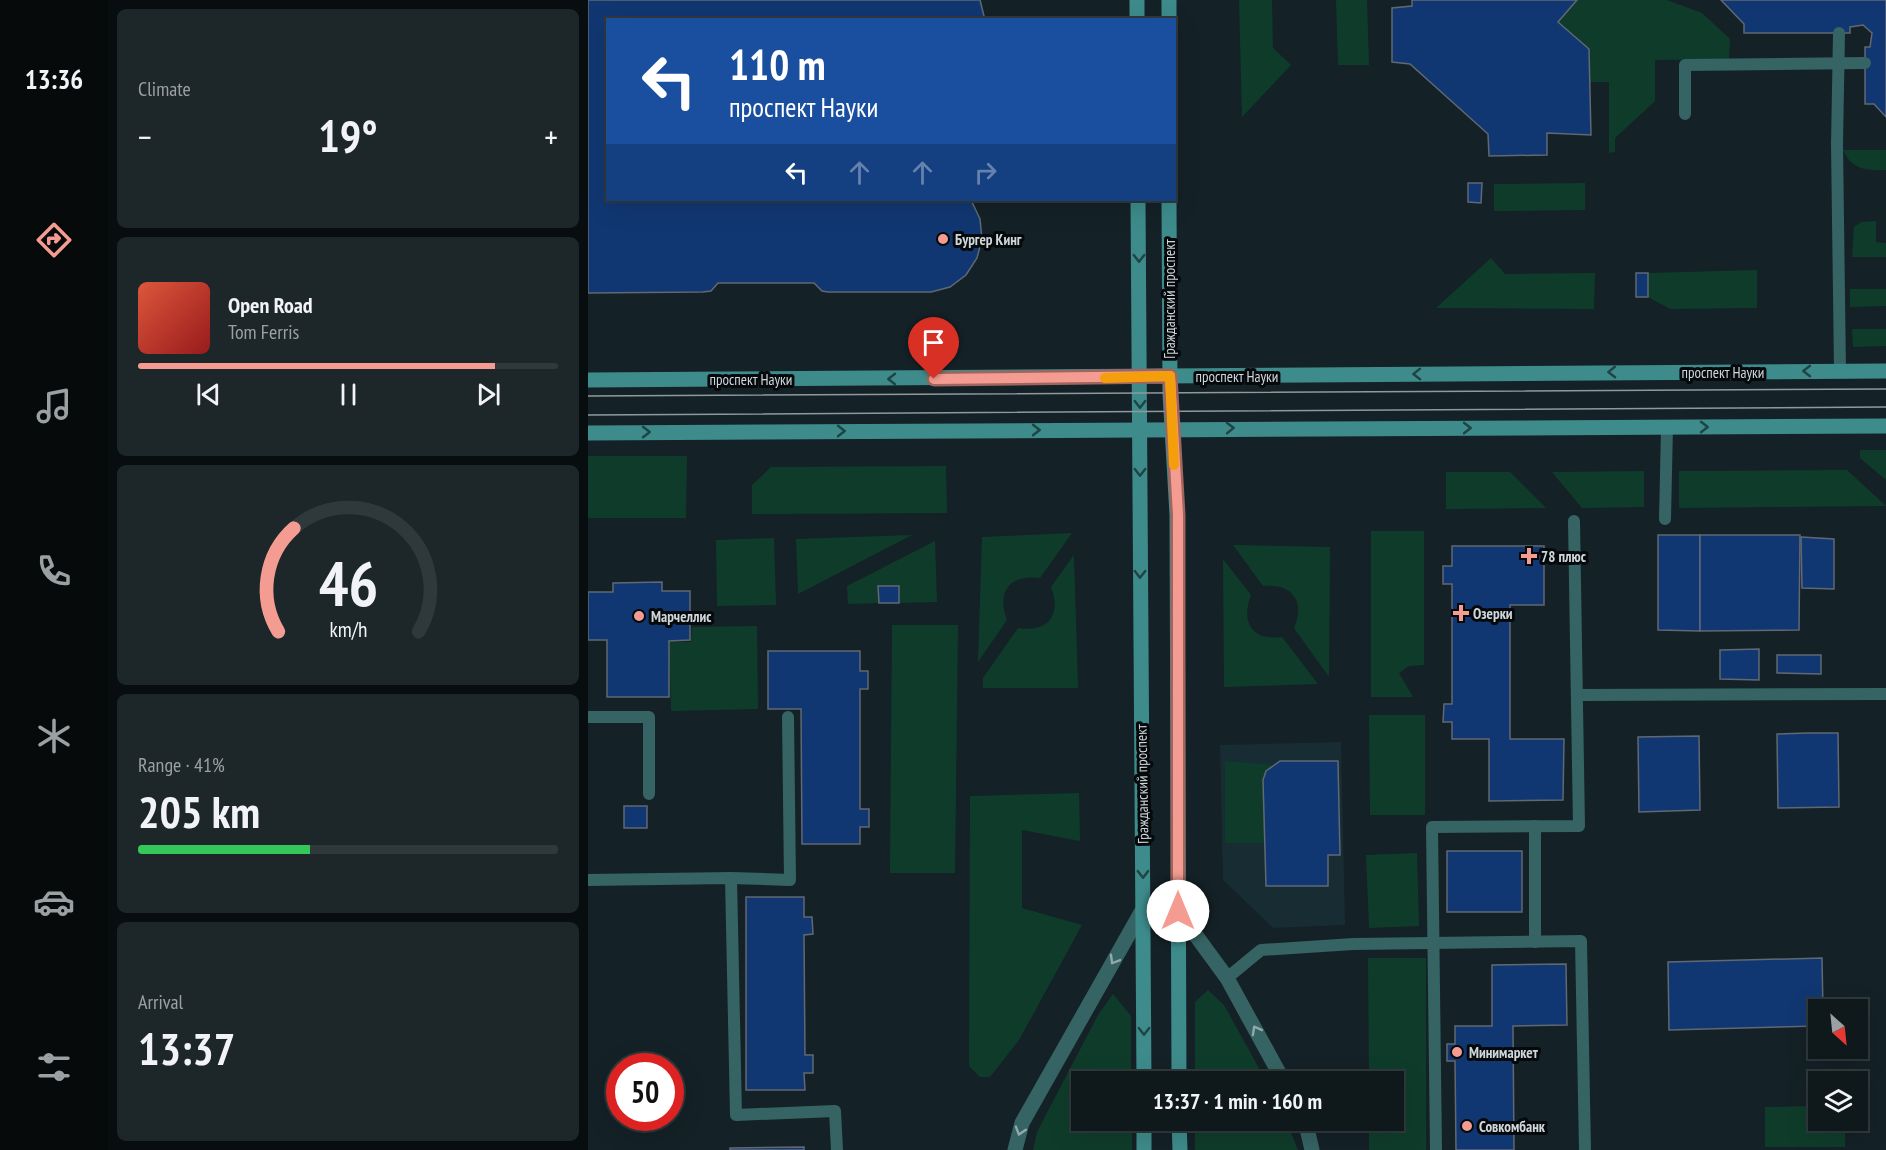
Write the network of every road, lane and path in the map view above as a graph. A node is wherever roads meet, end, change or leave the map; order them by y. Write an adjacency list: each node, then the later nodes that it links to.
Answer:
1 (1137, 0): 3 (main road)
2 (1169, 0): 4 (main road)
3 (1137, 18)
4 (1169, 18)
5 (1839, 33): 6 (lane)
6 (1837, 63): 7 (lane); 8 (lane); 11 (lane)
7 (1865, 63)
8 (1685, 114)
9 (1138, 201): 14 (main road, Гражданский проспект, one-way to 14)
10 (1169, 201): 13 (main road, Гражданский проспект)
11 (1840, 371): 12 (main road, проспект Науки); 13 (main road, проспект Науки, one-way to 13)
12 (1886, 371)
13 (1170, 376): 14 (main road, проспект Науки); 18 (main road, Гражданский проспект)
14 (1139, 378): 15 (main road, проспект Науки, one-way to 15); 19 (main road, Гражданский проспект, one-way to 19)
15 (588, 380)
16 (1886, 426): 17 (main road, one-way to 16)
17 (1667, 427): 18 (main road, one-way to 17); 21 (lane)
18 (1171, 428): 19 (main road); 32 (main road, Гражданский проспект)
19 (1140, 429): 20 (main road, one-way to 19); 31 (main road, Гражданский проспект, one-way to 31)
20 (588, 433)
21 (1665, 519)
22 (1574, 521): 24 (lane)
23 (1886, 694): 24 (lane)
24 (1577, 695): 28 (lane)
25 (588, 717): 27 (lane)
26 (788, 717): 29 (lane)
27 (649, 794)
28 (1535, 826): 33 (lane); 34 (lane)
29 (731, 878): 30 (lane); 42 (lane)
30 (588, 880)
31 (1143, 909): 36 (main road, Гражданский проспект, one-way to 36); 43 (street, one-way to 43)
32 (1178, 911): 35 (street); 37 (main road, Гражданский проспект)
33 (1535, 942): 34 (lane); 48 (lane)
34 (1434, 943): 35 (lane); 47 (lane)
35 (1227, 978): 38 (street, one-way to 35)
36 (1144, 1071)
37 (1179, 1071)
38 (1278, 1071)
39 (1144, 1131): 44 (main road)
40 (1179, 1131): 45 (main road)
41 (1308, 1131): 46 (street)
42 (837, 1150)
43 (1015, 1150)
44 (1144, 1150)
45 (1180, 1150)
46 (1312, 1150)
47 (1436, 1150)
48 (1585, 1150)

